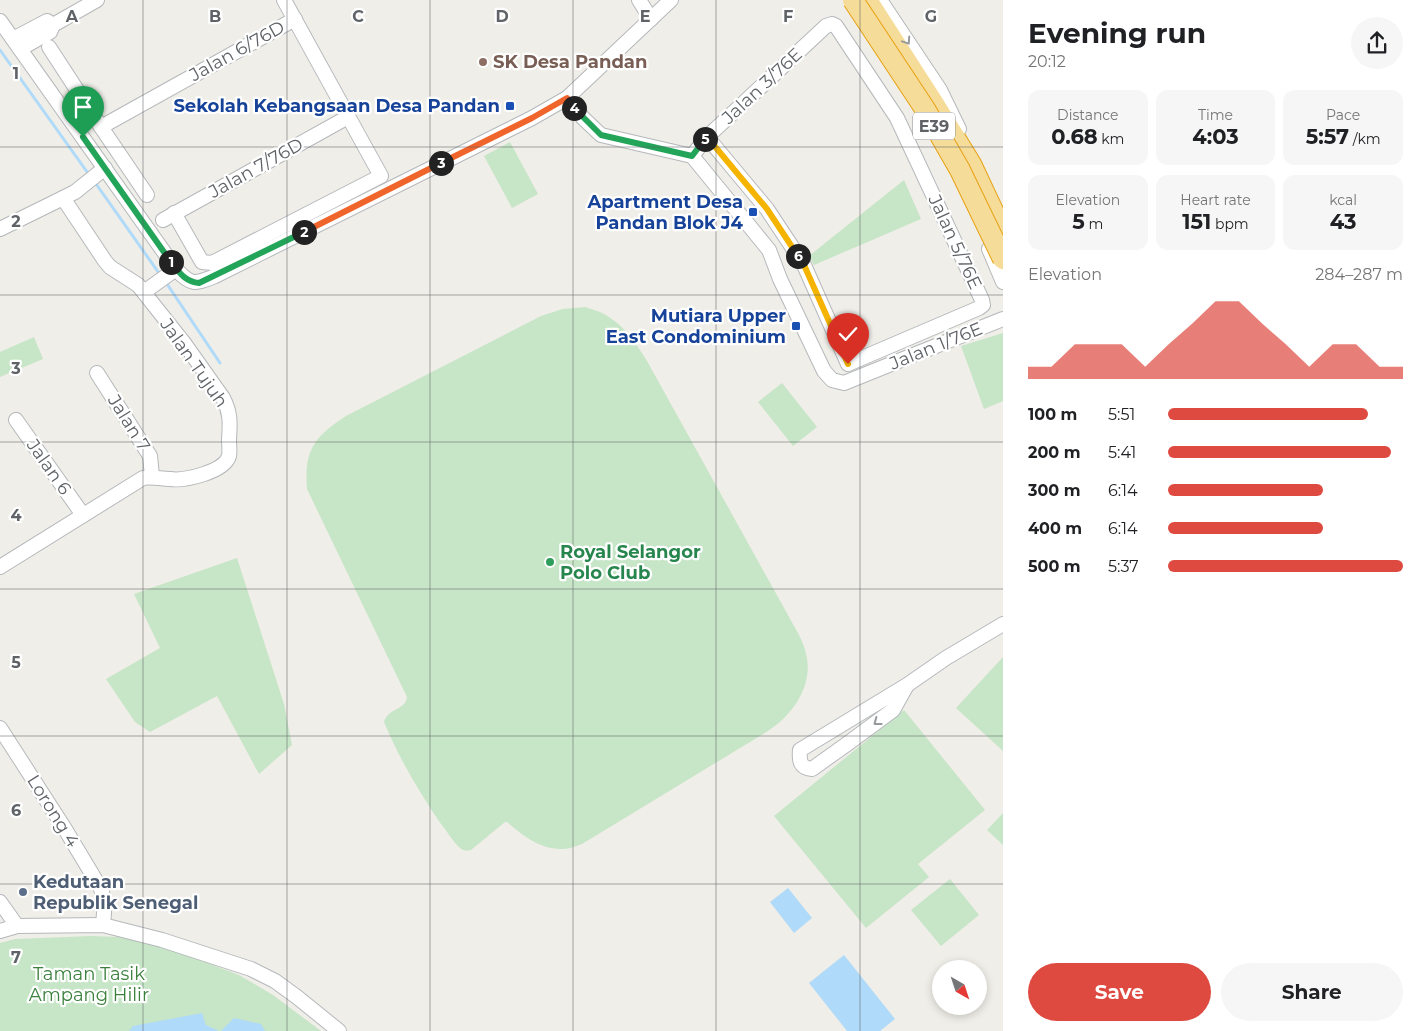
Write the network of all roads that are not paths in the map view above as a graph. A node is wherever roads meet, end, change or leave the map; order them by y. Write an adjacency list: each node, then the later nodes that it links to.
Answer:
1 (97, 0): 14 (street)
2 (284, 0): 10 (street)
3 (639, 0): 11 (street)
4 (671, 0): 11 (street)
5 (846, 0): 22 (street)
6 (853, 0): 28 (highway, E39, bridge)
7 (857, 0): 22 (street)
8 (867, 0): 27 (highway, E39)
9 (880, 0): 25 (street, one-way to 25)
10 (295, 19): 17 (street); 18 (street, Jalan 6/76D)
11 (651, 19): 16 (street)
12 (0, 21): 14 (street)
13 (836, 26): 19 (street, Jalan 3/76E); 19 (street, Jalan 5/76E)
14 (16, 44): 21 (street)
15 (49, 47): 18 (street)
16 (567, 98): 20 (street); 29 (street)
17 (348, 117): 17 (street, Jalan 7/76D)
18 (101, 128): 23 (street)
19 (707, 137): 20 (street, Jalan 3/76E)
20 (692, 156): 32 (street, Jalan 1/76E)
21 (100, 171): 24 (street); 29 (street)
22 (965, 194): 30 (street)
23 (147, 195)
24 (63, 198): 26 (street); 31 (street, Jalan Tujuh)
25 (1003, 223)
26 (0, 229)
27 (1003, 232)
28 (1003, 259)
29 (171, 272): 31 (street)
30 (1003, 282)
31 (148, 289): 35 (street, Jalan Tujuh)
32 (1003, 319)
33 (97, 373): 35 (street, Jalan 7)
34 (16, 420): 36 (street, Jalan 6)
35 (152, 476): 36 (street)
36 (83, 515): 37 (street)
37 (2, 563)
38 (1003, 624): 39 (street)
39 (907, 685): 39 (street, one-way to 39)
40 (0, 728): 42 (street, Lorong 4)
41 (0, 902): 43 (street)
42 (102, 924): 43 (street); 45 (street)
43 (16, 926): 44 (street)
44 (0, 931)
45 (339, 1031)

